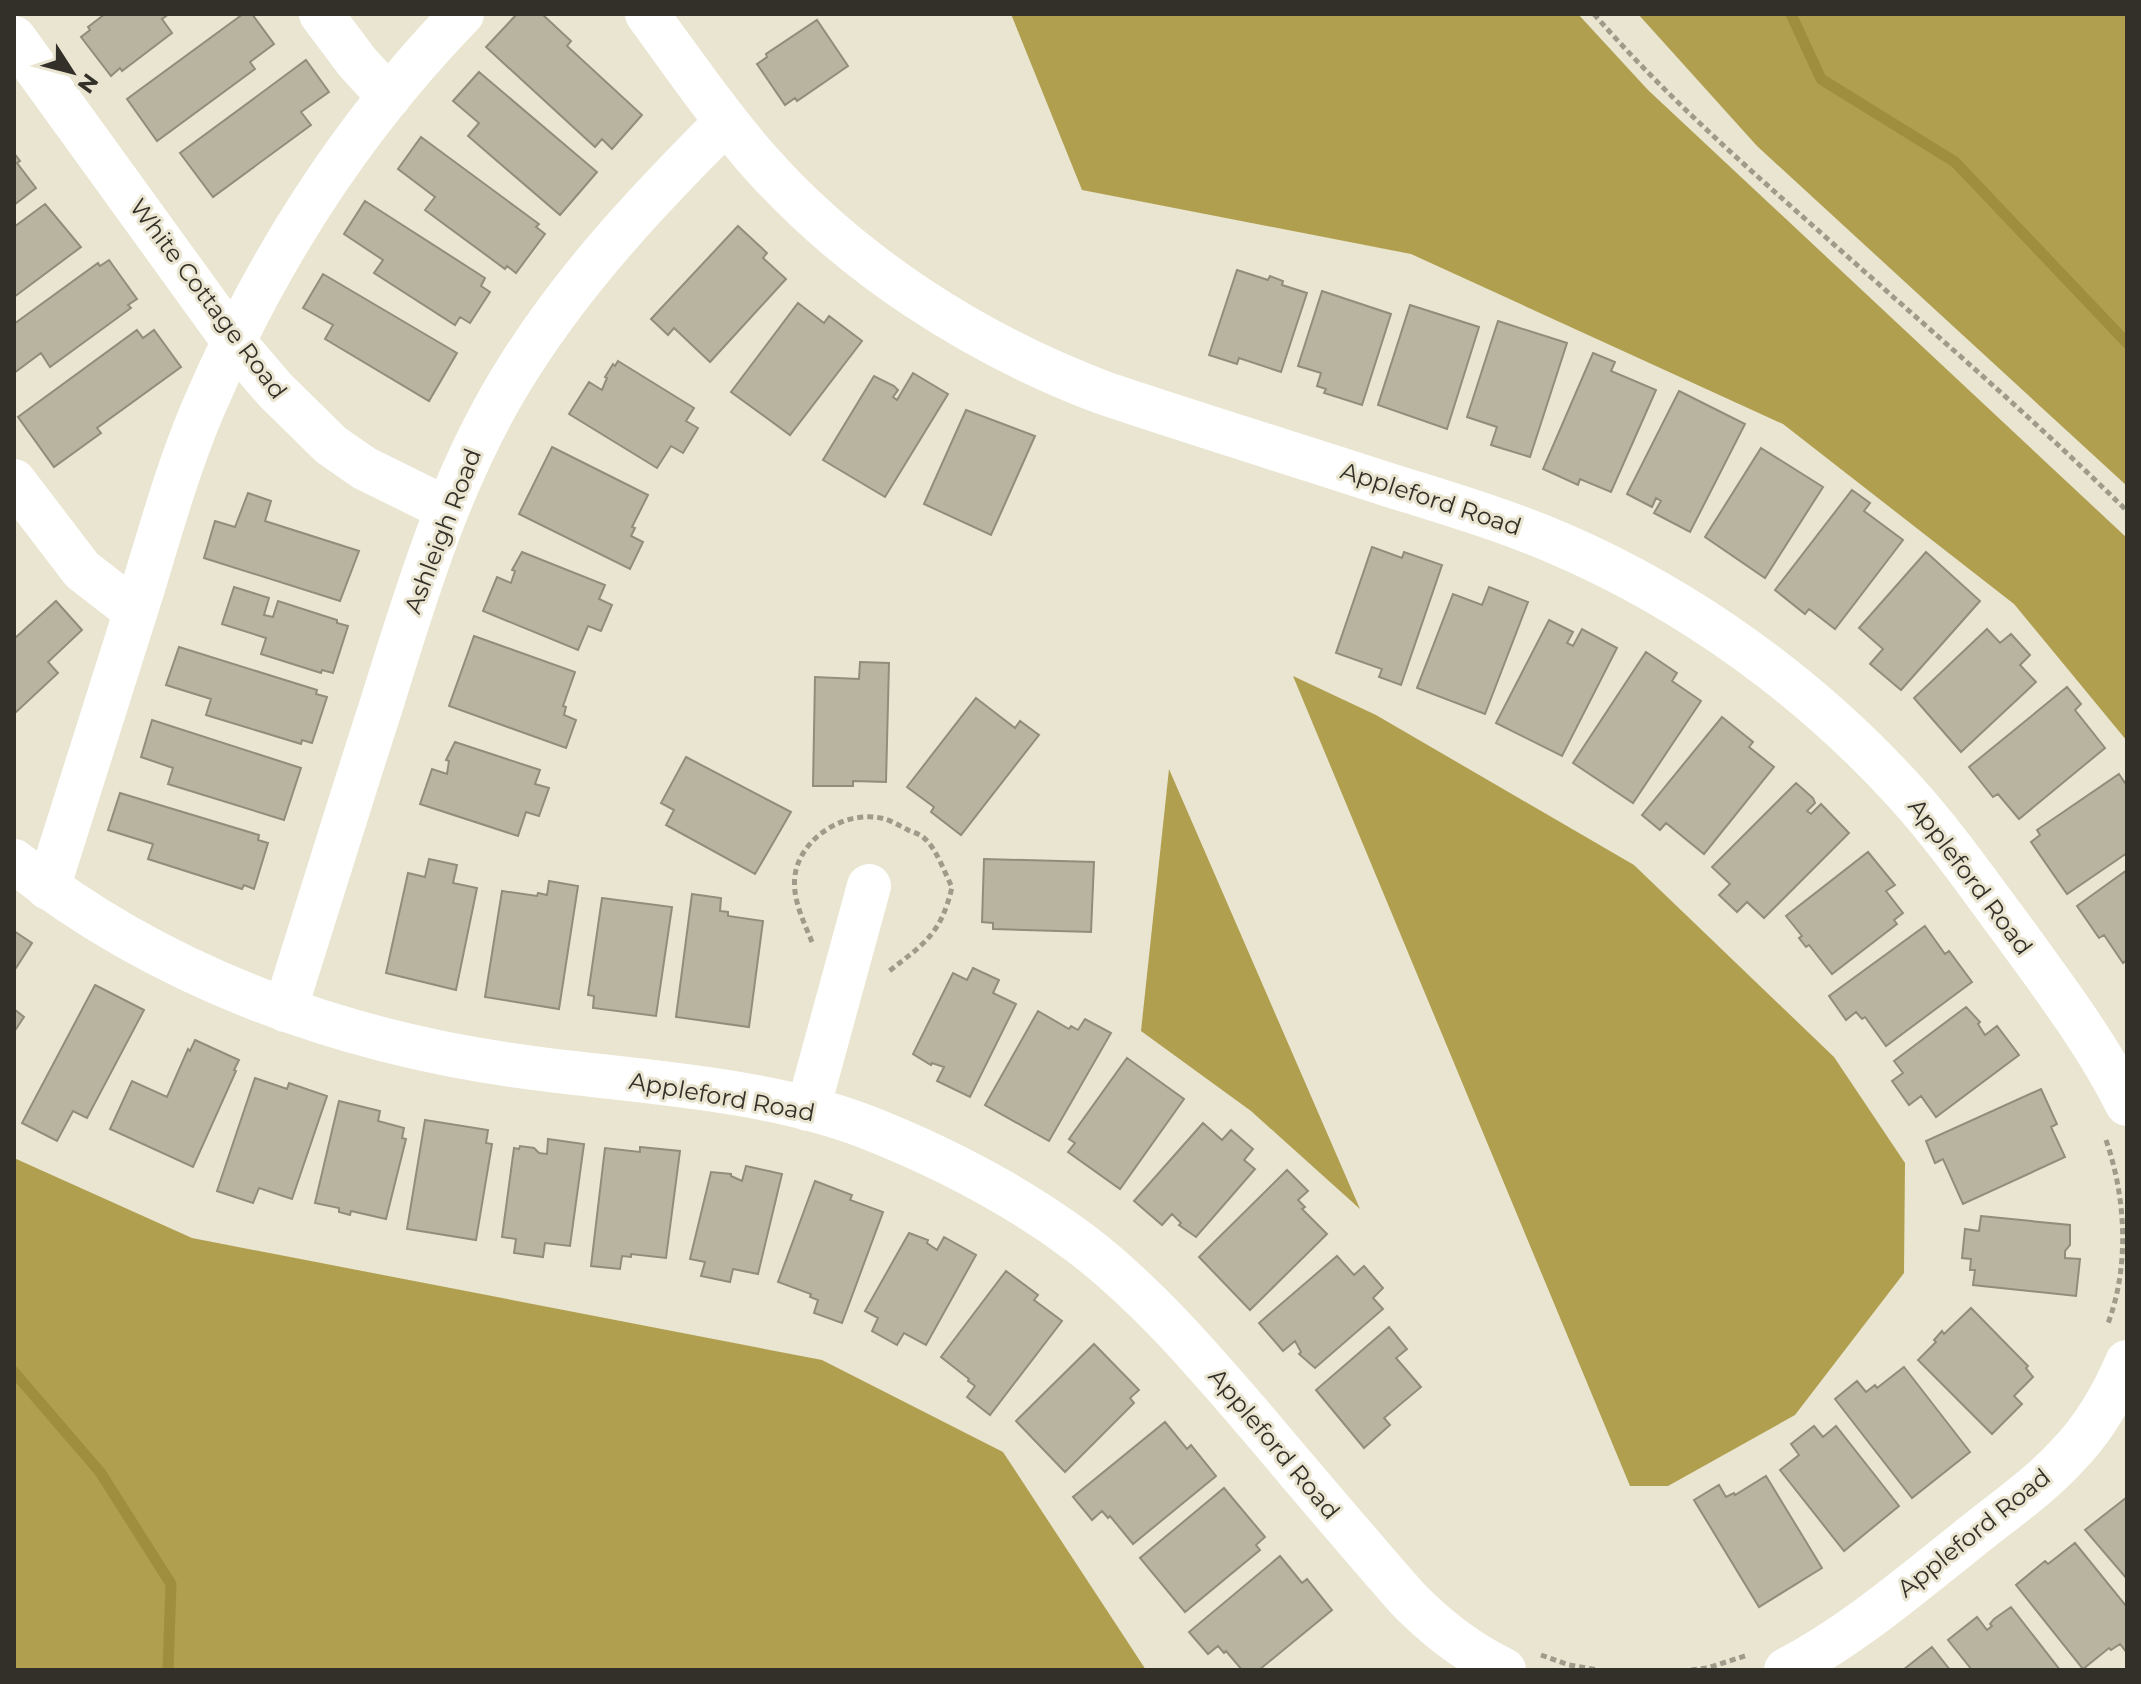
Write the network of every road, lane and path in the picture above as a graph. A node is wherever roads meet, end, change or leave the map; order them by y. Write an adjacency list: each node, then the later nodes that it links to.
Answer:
1 (321, 14): 6 (street)
2 (462, 14): 6 (street)
3 (647, 14): 7 (street, Appleford Road)
4 (1594, 14): 11 (path)
5 (14, 38): 8 (street, White Cottage Road)
6 (389, 97): 8 (street)
7 (726, 122): 10 (street, Ashleigh Road); 18 (street, Appleford Road)
8 (234, 342): 10 (street, White Cottage Road); 12 (street)
9 (14, 481): 12 (street)
10 (447, 509): 16 (street, Ashleigh Road)
11 (2127, 511)
12 (135, 611): 15 (street)
13 (14, 861): 15 (street, Appleford Road)
14 (869, 886): 17 (street)
15 (48, 888): 16 (street, Appleford Road)
16 (285, 1010): 17 (street, Appleford Road)
17 (808, 1109): 21 (street, Appleford Road)
18 (2116, 1120): 19 (path)
19 (2115, 1350): 20 (street, Appleford Road)
20 (1774, 1660): 22 (path)
21 (1504, 1670)
22 (1691, 1670)

